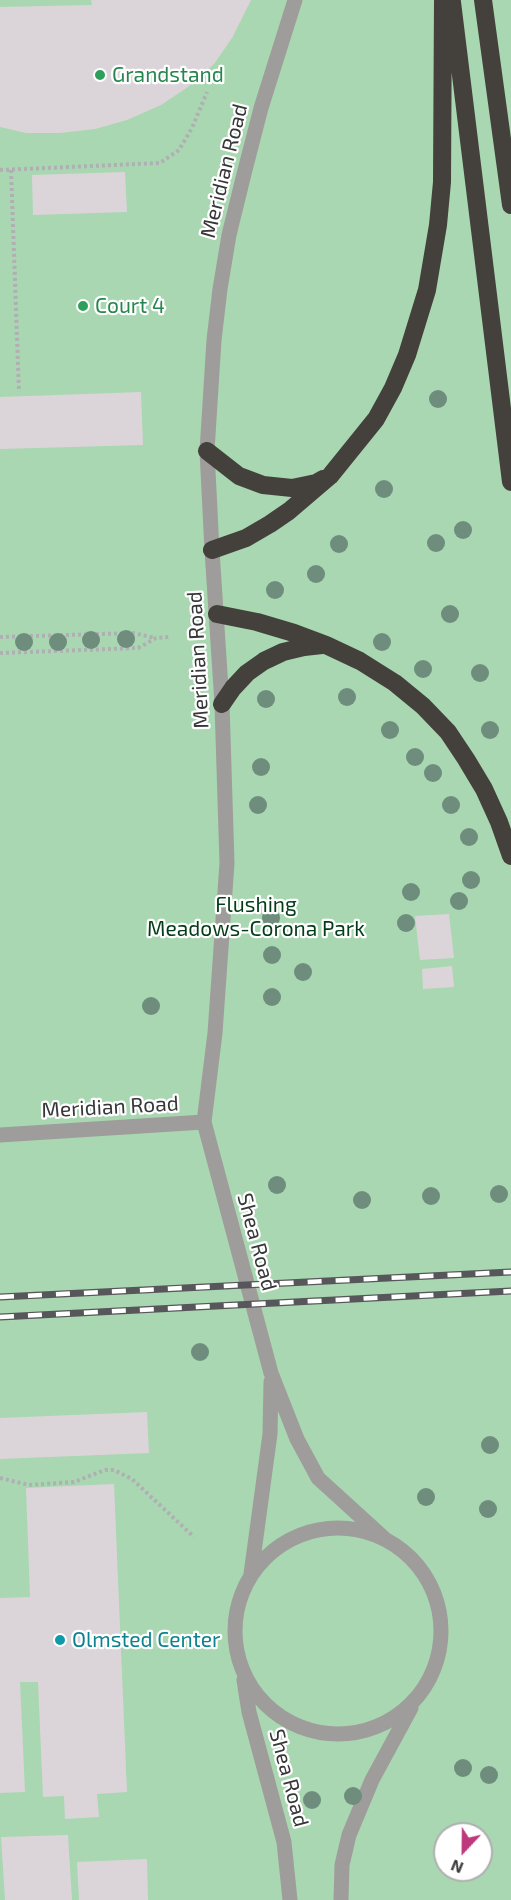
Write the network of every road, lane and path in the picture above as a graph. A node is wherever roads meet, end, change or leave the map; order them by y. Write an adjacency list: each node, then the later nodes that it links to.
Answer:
1 (295, 0): 10 (street, Meridian Road)
2 (443, 0): 11 (highway)
3 (452, 0): 12 (highway)
4 (483, 0): 8 (highway)
5 (207, 92): 7 (path)
6 (0, 170): 7 (path)
7 (11, 170): 9 (path)
8 (511, 205)
9 (19, 392)
10 (207, 451): 11 (highway); 13 (street, Meridian Road)
11 (330, 476): 13 (highway)
12 (511, 482)
13 (212, 550): 14 (street, Meridian Road)
14 (217, 614): 18 (highway); 20 (street, Meridian Road)
15 (0, 637): 17 (path)
16 (168, 637): 17 (path)
17 (156, 638): 19 (path)
18 (326, 645): 20 (highway); 21 (highway)
19 (0, 653)
20 (222, 704): 22 (street, Meridian Road)
21 (511, 856)
22 (204, 1122): 23 (street, Meridian Road); 24 (street, Shea Road)
23 (0, 1135)
24 (271, 1373): 27 (street, Shea Road); 28 (street, Shea Road)
25 (0, 1478): 26 (path)
26 (195, 1537)
27 (385, 1539): 28 (street); 30 (street)
28 (251, 1574): 29 (street)
29 (242, 1668): 30 (street); 31 (street, Shea Road)
30 (412, 1705): 32 (street)
31 (290, 1900)
32 (341, 1900)

